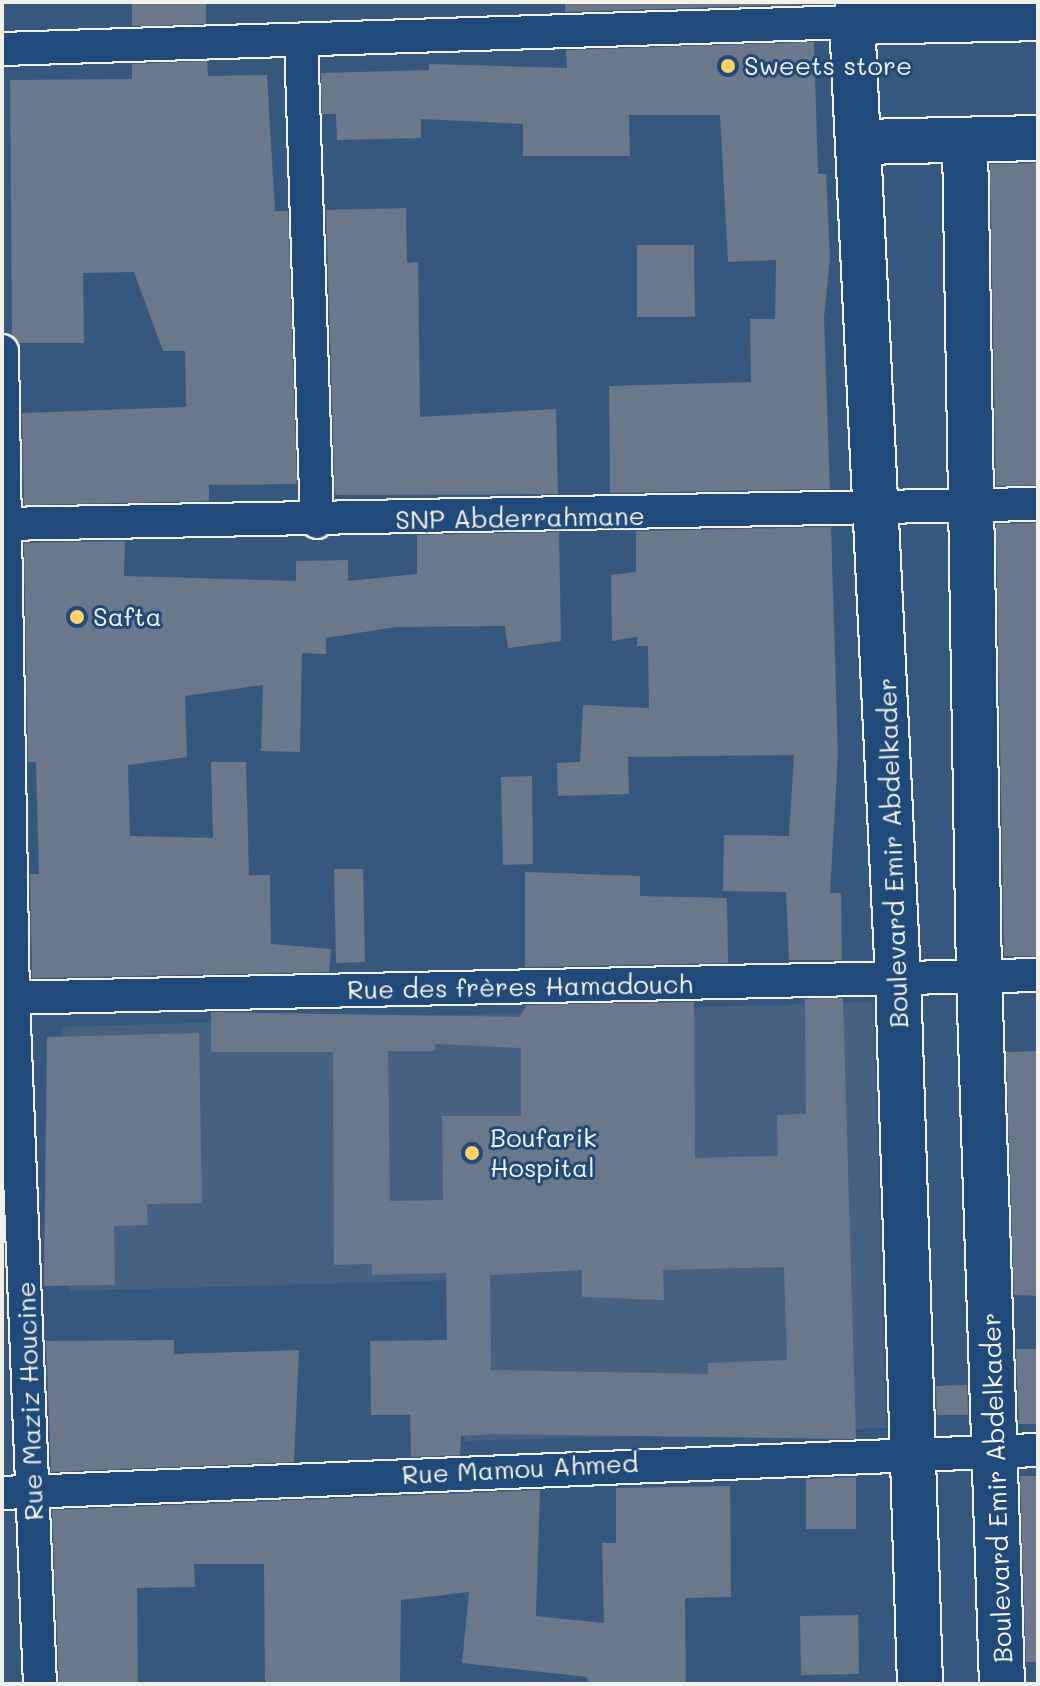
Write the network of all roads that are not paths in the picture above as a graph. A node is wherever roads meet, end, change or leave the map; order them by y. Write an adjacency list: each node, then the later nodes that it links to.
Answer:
1 (852, 12): 2 (street); 3 (street); 7 (street, Boulevard Emir Abdelkader)
2 (1038, 18)
3 (301, 40): 4 (street); 12 (street)
4 (2, 49)
5 (1038, 138): 6 (street)
6 (965, 141): 7 (street); 10 (street, Boulevard Emir Abdelkader)
7 (862, 142): 11 (street, Boulevard Emir Abdelkader)
8 (2, 351): 13 (street, Rue Maziz Houcine)
9 (1038, 504): 10 (street, SNP Abderrahmane)
10 (971, 506): 11 (street, SNP Abderrahmane); 15 (street, Boulevard Emir Abdelkader)
11 (879, 512): 12 (street, SNP Abderrahmane); 16 (street, Boulevard Emir Abdelkader)
12 (317, 522): 13 (street, SNP Abderrahmane)
13 (5, 524): 17 (street, Rue Maziz Houcine)
14 (1038, 975): 15 (street, Rue des frères Hamadouch)
15 (979, 976): 16 (street, Rue des frères Hamadouch); 18 (street, Boulevard Emir Abdelkader)
16 (898, 978): 17 (street, Rue des frères Hamadouch); 19 (street, Boulevard Emir Abdelkader)
17 (8, 998): 21 (street, Rue Maziz Houcine)
18 (1018, 1450): 19 (street, Rue Mamou Ahmed); 24 (street, Boulevard Emir Abdelkader)
19 (914, 1451): 21 (street, Rue Mamou Ahmed); 23 (street, Boulevard Emir Abdelkader)
20 (2, 1493): 21 (street, Rue Mamou Ahmed)
21 (34, 1493): 22 (street, Rue Maziz Houcine)
22 (40, 1684)
23 (920, 1684)
24 (1002, 1684)

